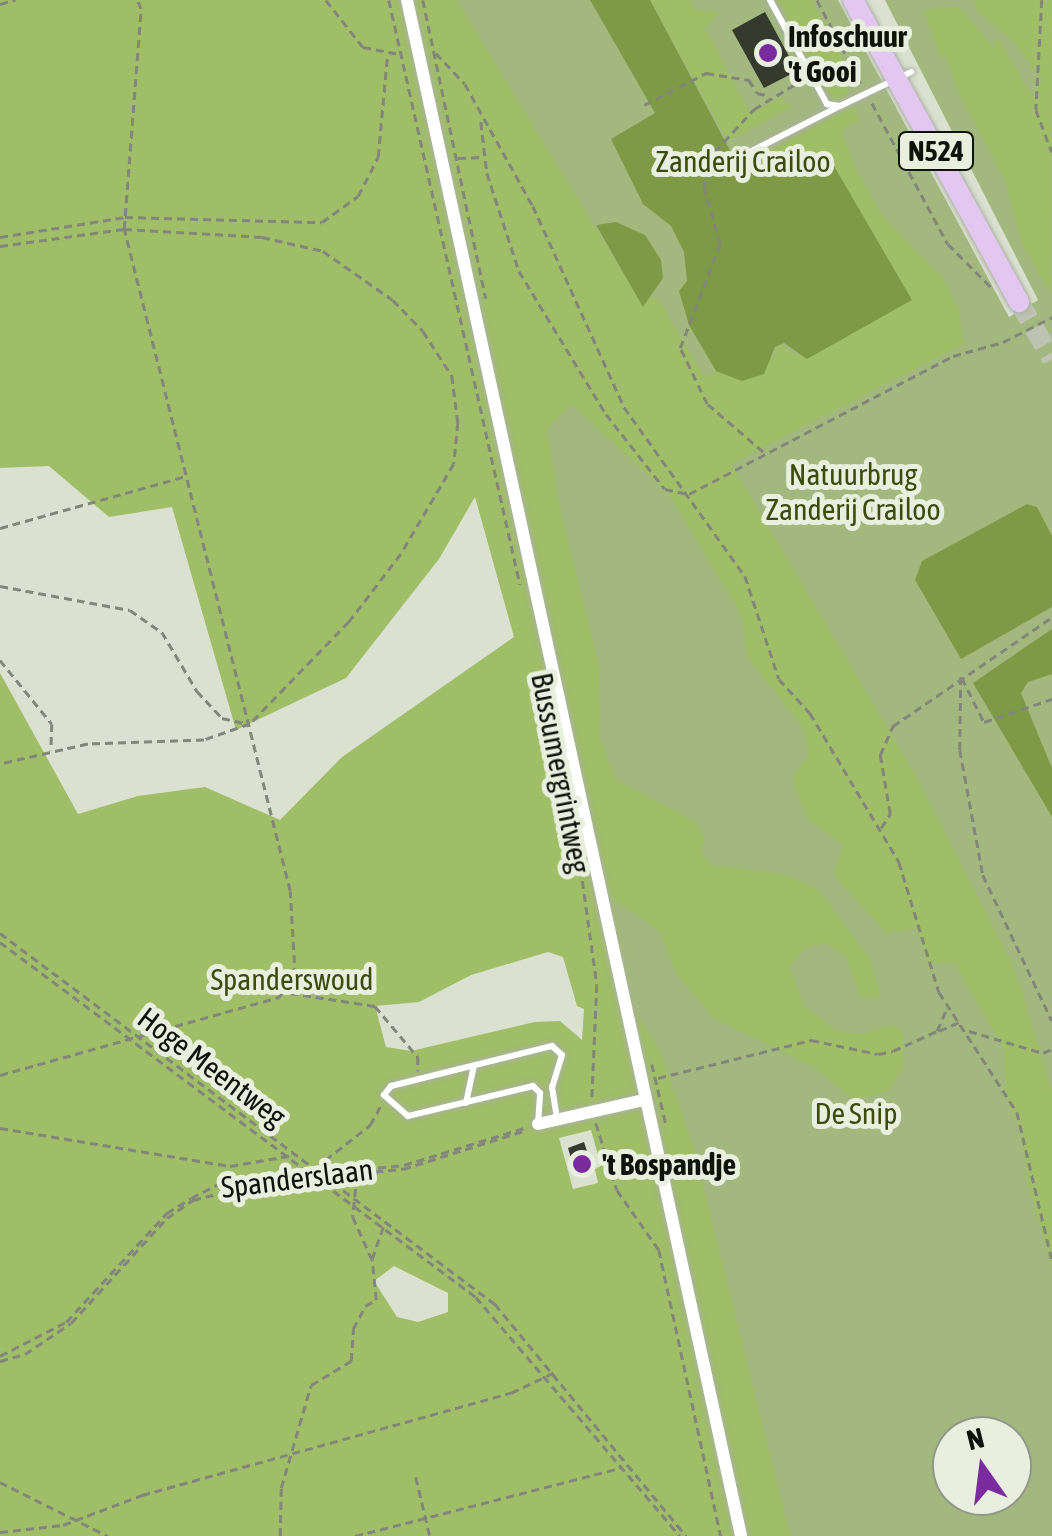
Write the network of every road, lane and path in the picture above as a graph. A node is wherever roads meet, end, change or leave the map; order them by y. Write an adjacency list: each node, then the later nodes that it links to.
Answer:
1 (15, 0): 10 (path)
2 (137, 0): 25 (path)
3 (326, 0): 13 (path)
4 (389, 0): 12 (path)
5 (408, 0): 62 (street, Bussumergrintweg)
6 (770, 0): 14 (lane)
7 (818, 0): 16 (path)
8 (853, 0): 15 (main road, N524)
9 (1042, 0): 21 (path)
10 (0, 4)
11 (434, 50): 20 (path)
12 (401, 54): 13 (path); 37 (path)
13 (386, 56): 25 (path)
14 (811, 76): 17 (path); 19 (lane)
15 (904, 76): 16 (lane); 30 (main road, N524)
16 (867, 93): 19 (lane); 29 (path)
17 (770, 96): 18 (path); 32 (path)
18 (644, 104)
19 (840, 106): 22 (lane)
20 (480, 117): 23 (path); 34 (path)
21 (1052, 152)
22 (746, 154)
23 (485, 157): 24 (path); 34 (path)
24 (458, 158)
25 (125, 217): 26 (path); 27 (path)
26 (124, 228): 28 (path); 33 (path); 42 (path)
27 (0, 236)
28 (0, 246)
29 (997, 293)
30 (1019, 302)
31 (1052, 317): 32 (path, bridge)
32 (764, 454): 34 (path)
33 (188, 476): 35 (path); 42 (path)
34 (689, 494): 45 (path)
35 (0, 528)
36 (0, 586): 42 (path)
37 (521, 588)
38 (1052, 618): 40 (path)
39 (0, 660): 43 (path)
40 (961, 677): 41 (path); 45 (path); 51 (path)
41 (1052, 699)
42 (250, 724): 43 (path); 49 (path)
43 (50, 751): 44 (path)
44 (0, 764)
45 (880, 829): 50 (path)
46 (578, 853): 65 (path, Bussumergrintweg)
47 (0, 933): 55 (path, Hoge Meentweg)
48 (0, 942): 56 (path)
49 (288, 992): 55 (path); 61 (path)
50 (947, 1007): 52 (path); 54 (path)
51 (1052, 1021)
52 (960, 1022): 53 (path); 54 (path)
53 (967, 1030): 57 (path); 82 (path)
54 (937, 1031): 60 (path)
55 (136, 1036): 56 (path); 69 (path, Hoge Meentweg)
56 (129, 1038): 59 (path); 70 (path)
57 (1052, 1049)
58 (474, 1066): 61 (lane); 64 (lane); 66 (lane)
59 (0, 1075)
60 (658, 1078)
61 (419, 1079): 63 (lane)
62 (644, 1100): 65 (street); 100 (street, Bussumergrintweg)
63 (388, 1102): 64 (lane); 71 (path)
64 (466, 1103): 67 (lane)
65 (594, 1113): 66 (street); 99 (path, Bussumergrintweg)
66 (562, 1120): 67 (street)
67 (538, 1125): 72 (path, Spanderslaan); 73 (path)
68 (0, 1128): 70 (path)
69 (296, 1155): 70 (path); 71 (path, Hoge Meentweg)
70 (286, 1157): 74 (path)
71 (314, 1169): 72 (path, Hoge Meentweg)
72 (322, 1174): 74 (path, Spanderslaan); 75 (path, Hoge Meentweg)
73 (358, 1174): 75 (path); 77 (path)
74 (311, 1176): 76 (path); 83 (path, Spanderslaan)
75 (328, 1178): 76 (path); 77 (path, Hoge Meentweg)
76 (318, 1179): 78 (path); 83 (path)
77 (355, 1198): 78 (path); 79 (path, Hoge Meentweg)
78 (354, 1206): 80 (path); 81 (path)
79 (387, 1222): 80 (path); 84 (path, Hoge Meentweg)
80 (383, 1228): 81 (path); 85 (path)
81 (372, 1259): 86 (path)
82 (1052, 1260)
83 (0, 1359)
84 (556, 1372): 85 (path); 87 (path, Hoge Meentweg)
85 (547, 1377): 86 (path); 87 (path)
86 (289, 1455): 90 (path); 94 (path)
87 (623, 1467): 91 (path); 97 (path); 98 (path, Hoge Meentweg)
88 (416, 1477): 91 (path)
89 (0, 1482): 90 (path)
90 (74, 1520): 92 (path); 93 (path)
91 (425, 1520): 95 (path); 96 (path)
92 (0, 1532)
93 (108, 1536)
94 (280, 1536)
95 (355, 1536)
96 (430, 1536)
97 (680, 1536)
98 (686, 1536)
99 (721, 1536)
100 (742, 1536)

